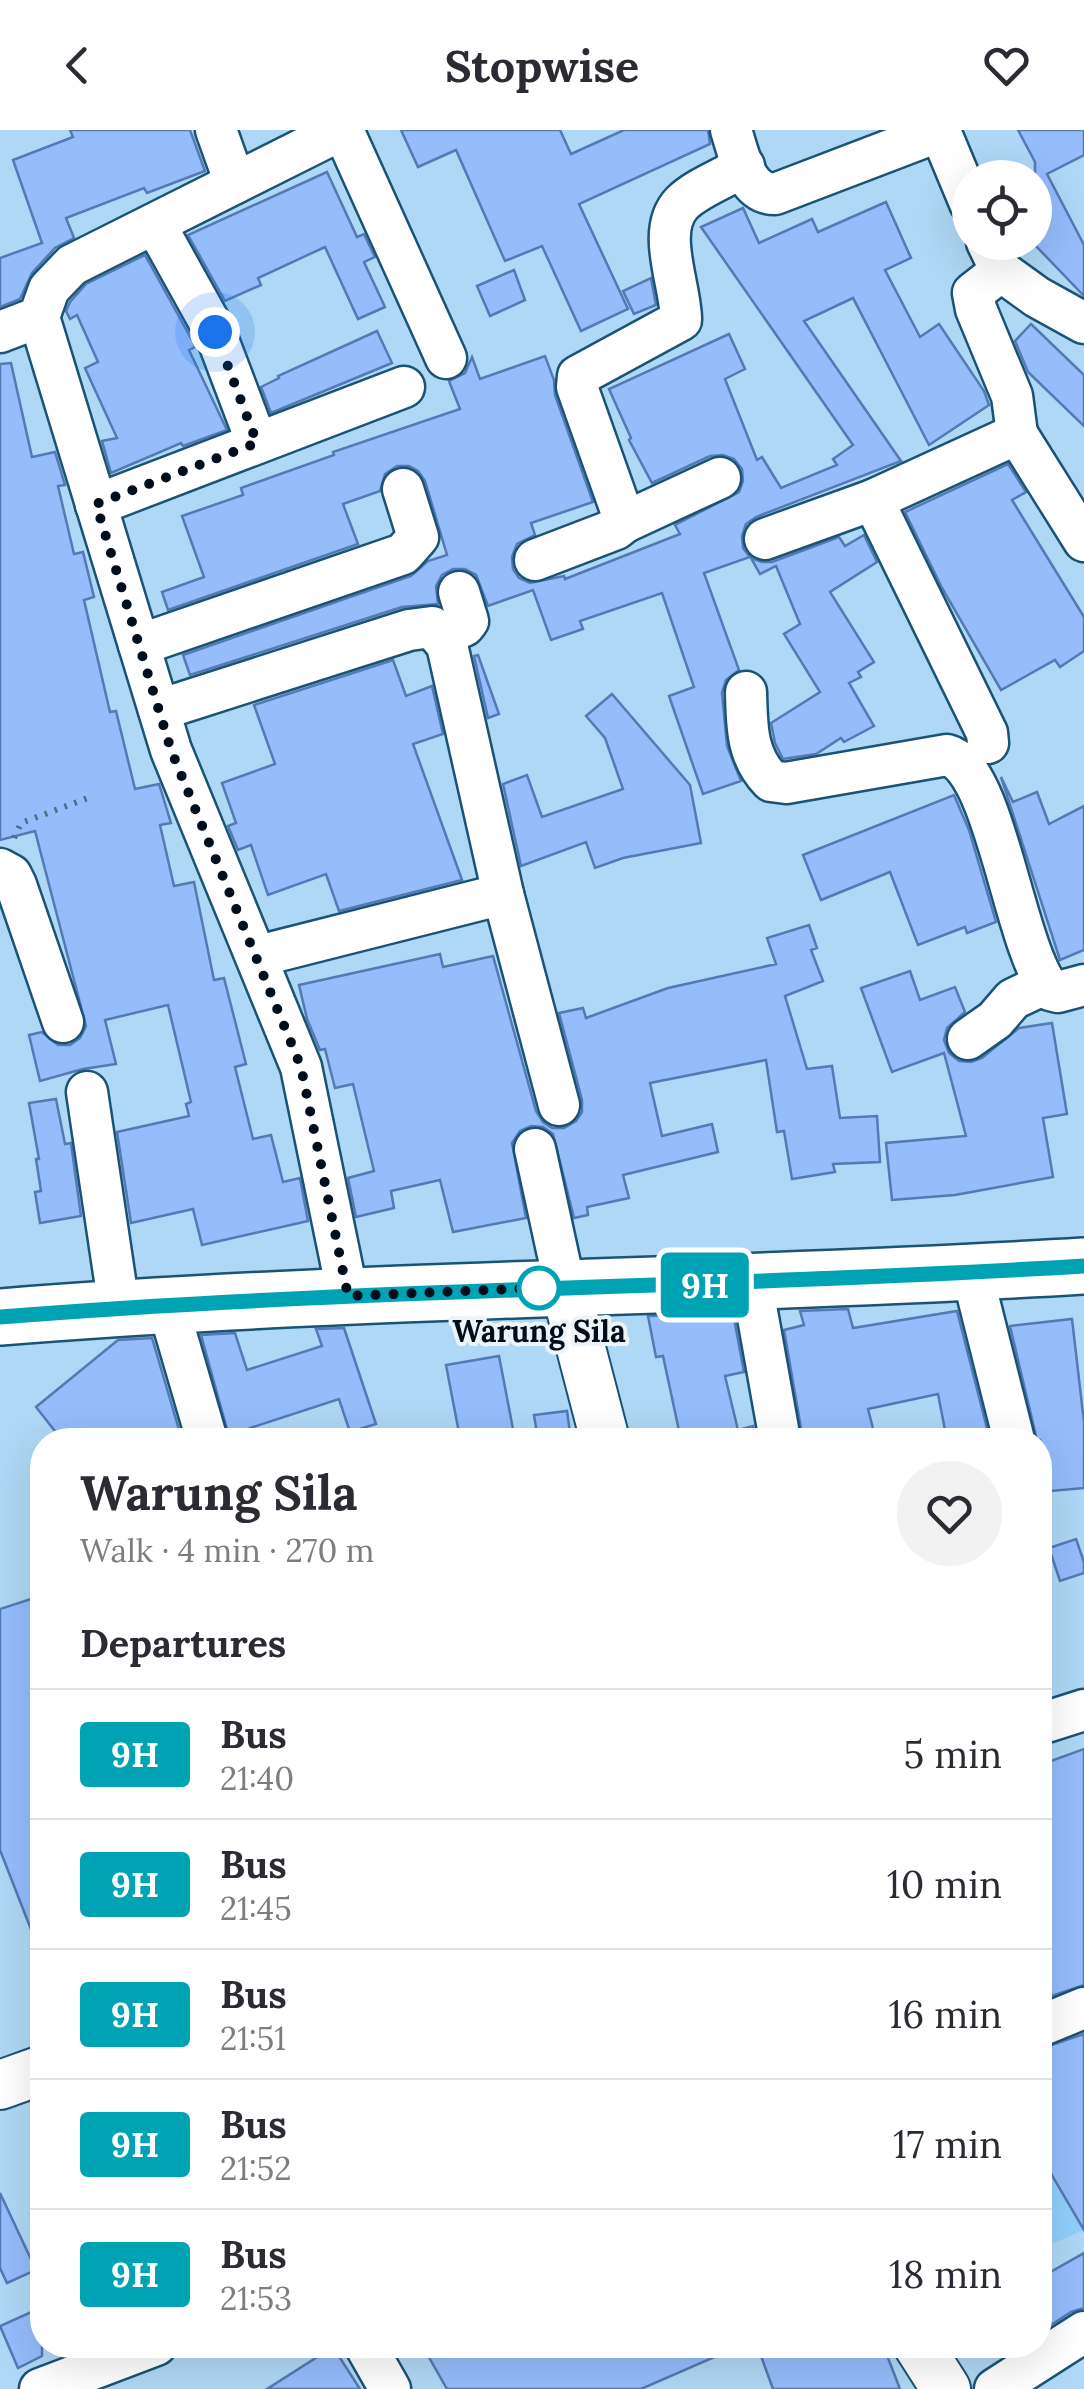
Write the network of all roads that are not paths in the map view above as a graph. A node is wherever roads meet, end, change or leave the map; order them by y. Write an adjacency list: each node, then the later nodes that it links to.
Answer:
1 (216, 130): 6 (street)
2 (342, 130): 6 (street); 13 (street)
3 (940, 131): 4 (street); 5 (street)
4 (737, 148): 21 (street)
5 (952, 160)
6 (235, 183): 7 (street)
7 (156, 224): 10 (street); 16 (street)
8 (992, 260): 15 (street)
9 (997, 260): 11 (street)
10 (39, 317): 12 (street); 20 (street)
11 (1084, 323)
12 (0, 332)
13 (446, 358)
14 (404, 387): 16 (street)
15 (1016, 434): 19 (street); 23 (street)
16 (257, 443): 20 (street)
17 (720, 478): 21 (street)
18 (404, 489): 27 (street)
19 (872, 500): 22 (street); 30 (street)
20 (96, 504): 27 (street)
21 (625, 522): 24 (street)
22 (765, 539)
23 (1084, 540)
24 (535, 560)
25 (459, 592): 26 (street)
26 (440, 634): 29 (street); 32 (street)
27 (139, 645): 29 (street)
28 (746, 692): 34 (street)
29 (159, 710): 33 (street)
30 (988, 743)
31 (4, 861): 35 (street)
32 (503, 894): 33 (street); 38 (street)
33 (258, 956): 43 (street)
34 (1064, 984): 36 (street)
35 (63, 1022)
36 (968, 1039)
37 (86, 1092): 45 (street)
38 (559, 1105)
39 (535, 1149): 40 (street)
40 (559, 1263): 43 (main road); 44 (main road); 48 (street)
41 (1084, 1266): 42 (main road)
42 (972, 1273): 44 (main road); 50 (street)
43 (345, 1277): 45 (main road)
44 (752, 1284): 49 (street)
45 (143, 1305): 46 (main road); 47 (street)
46 (0, 1316)
47 (201, 1428)
48 (603, 1428)
49 (778, 1428)
50 (1011, 1428)
51 (1084, 1710): 52 (street)
52 (1052, 1720)
53 (1084, 2008): 54 (street)
54 (1052, 2021)
55 (30, 2074): 56 (street)
56 (0, 2085)
57 (1084, 2332): 58 (street)
58 (1052, 2352)
59 (122, 2358): 63 (street)
60 (372, 2358): 64 (street)
61 (926, 2358): 65 (street)
62 (1043, 2358): 66 (street)
63 (40, 2389)
64 (390, 2389)
65 (946, 2389)
66 (995, 2389)

